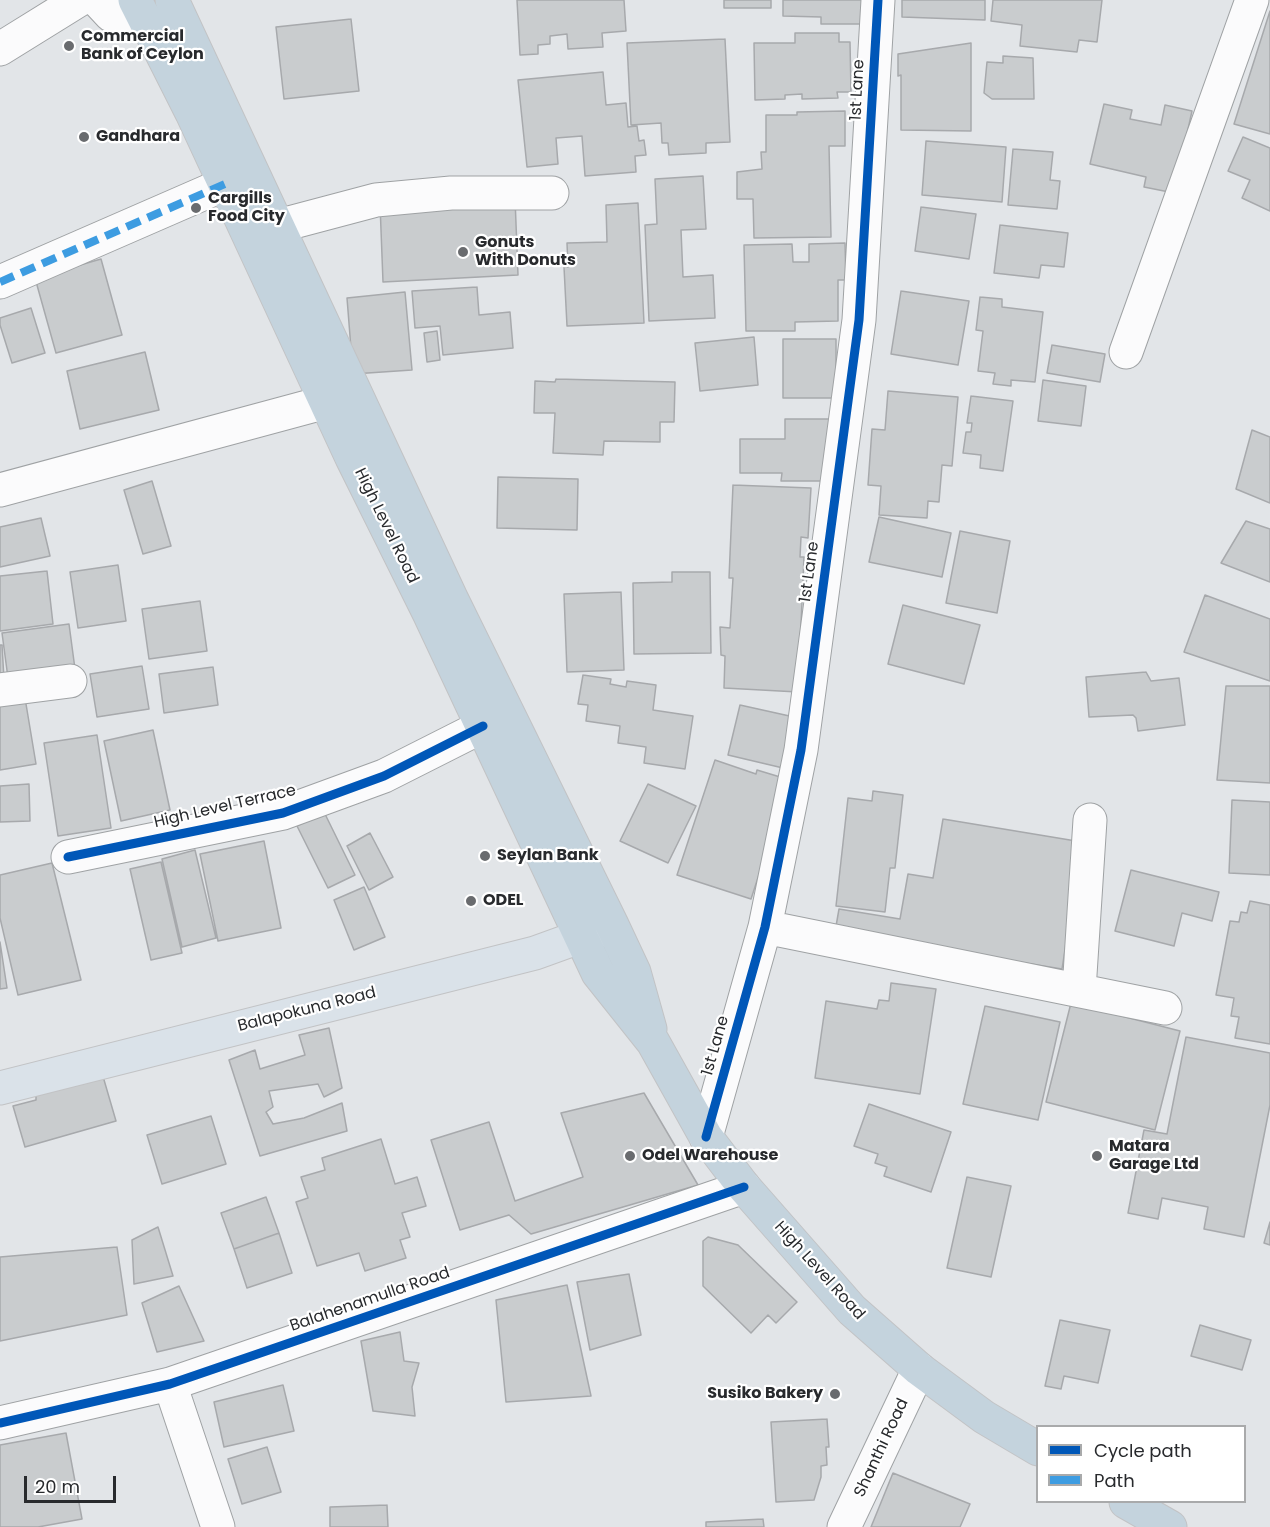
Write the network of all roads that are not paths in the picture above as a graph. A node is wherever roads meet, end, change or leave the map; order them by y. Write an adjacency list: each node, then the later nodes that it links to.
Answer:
1 (79, 0): 7 (street)
2 (97, 0): 6 (street)
3 (172, 0): 10 (highway, High Level Road)
4 (878, 0): 21 (street, 1st Lane)
5 (1252, 0): 12 (street)
6 (141, 12): 8 (highway, High Level Road)
7 (0, 49)
8 (225, 184): 11 (street); 13 (highway, High Level Road)
9 (552, 193): 10 (street)
10 (278, 226): 20 (highway, High Level Road)
11 (0, 282)
12 (1126, 352)
13 (326, 402): 14 (street); 17 (highway, High Level Road)
14 (0, 490)
15 (70, 681): 16 (street)
16 (0, 690)
17 (483, 726): 19 (street, High Level Terrace); 22 (highway, High Level Road)
18 (1090, 820): 23 (street)
19 (68, 857)
20 (612, 925): 22 (main road, Balapokuna Road); 25 (highway, High Level Road)
21 (765, 927): 23 (street); 27 (street, 1st Lane)
22 (580, 936): 25 (highway, High Level Road); 26 (main road, Balapokuna Road)
23 (1079, 990): 24 (street)
24 (1165, 1008)
25 (653, 1042): 27 (highway, High Level Road)
26 (0, 1088)
27 (706, 1137): 28 (highway, High Level Road)
28 (744, 1187): 29 (highway, High Level Road); 30 (street, Balahenamulla Road)
29 (919, 1368): 32 (highway, High Level Road); 35 (street, Shanthi Road)
30 (170, 1384): 31 (street, Balahenamulla Road); 34 (street)
31 (0, 1423)
32 (1036, 1448)
33 (1128, 1503): 36 (highway)
34 (218, 1527)
35 (844, 1527)
36 (1170, 1527)

